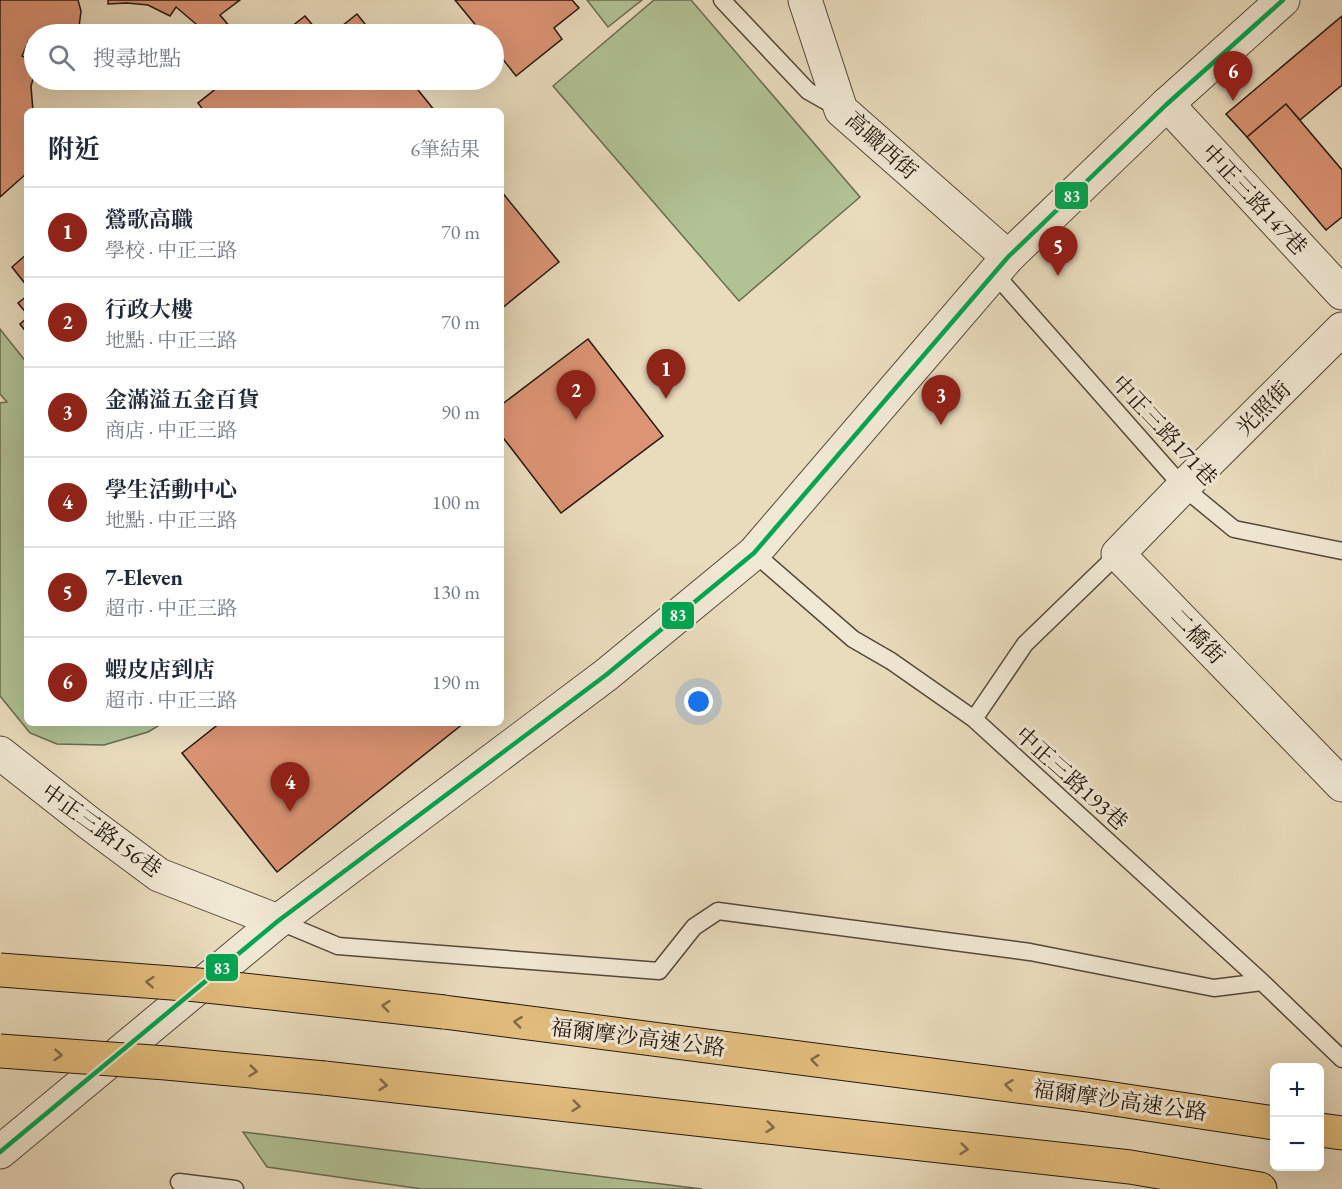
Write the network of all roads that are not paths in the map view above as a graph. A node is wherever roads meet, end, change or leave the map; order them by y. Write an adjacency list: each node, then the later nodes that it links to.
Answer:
1 (722, 0): 5 (lane)
2 (805, 0): 5 (street, 高職西街)
3 (1284, 0): 4 (street)
4 (1167, 104): 6 (street); 7 (street, 中正三路147巷)
5 (841, 110): 6 (street, 高職西街)
6 (1001, 265): 9 (lane, 中正三路171巷); 11 (street)
7 (1342, 293)
8 (1342, 329): 9 (street, 光照街)
9 (1183, 487): 10 (lane, 中正三路171巷); 12 (street)
10 (1342, 551)
11 (754, 553): 13 (lane, 中正三路193巷); 16 (street)
12 (1118, 555): 13 (lane); 15 (street, 二橋街)
13 (974, 719): 18 (lane, 中正三路193巷)
14 (0, 753): 16 (street, 中正三路156巷)
15 (1342, 785)
16 (278, 921): 18 (lane); 24 (street)
17 (0, 970): 21 (highway, 福爾摩沙高速公路, one-way to 17, bridge)
18 (1262, 982): 20 (lane, 中正三路193巷)
19 (0, 1051): 27 (highway, one-way to 27, bridge)
20 (1342, 1059)
21 (1270, 1122)
22 (1324, 1131): 23 (highway)
23 (1342, 1133)
24 (0, 1152)
25 (179, 1182): 26 (lane)
26 (235, 1189)
27 (1260, 1189)

